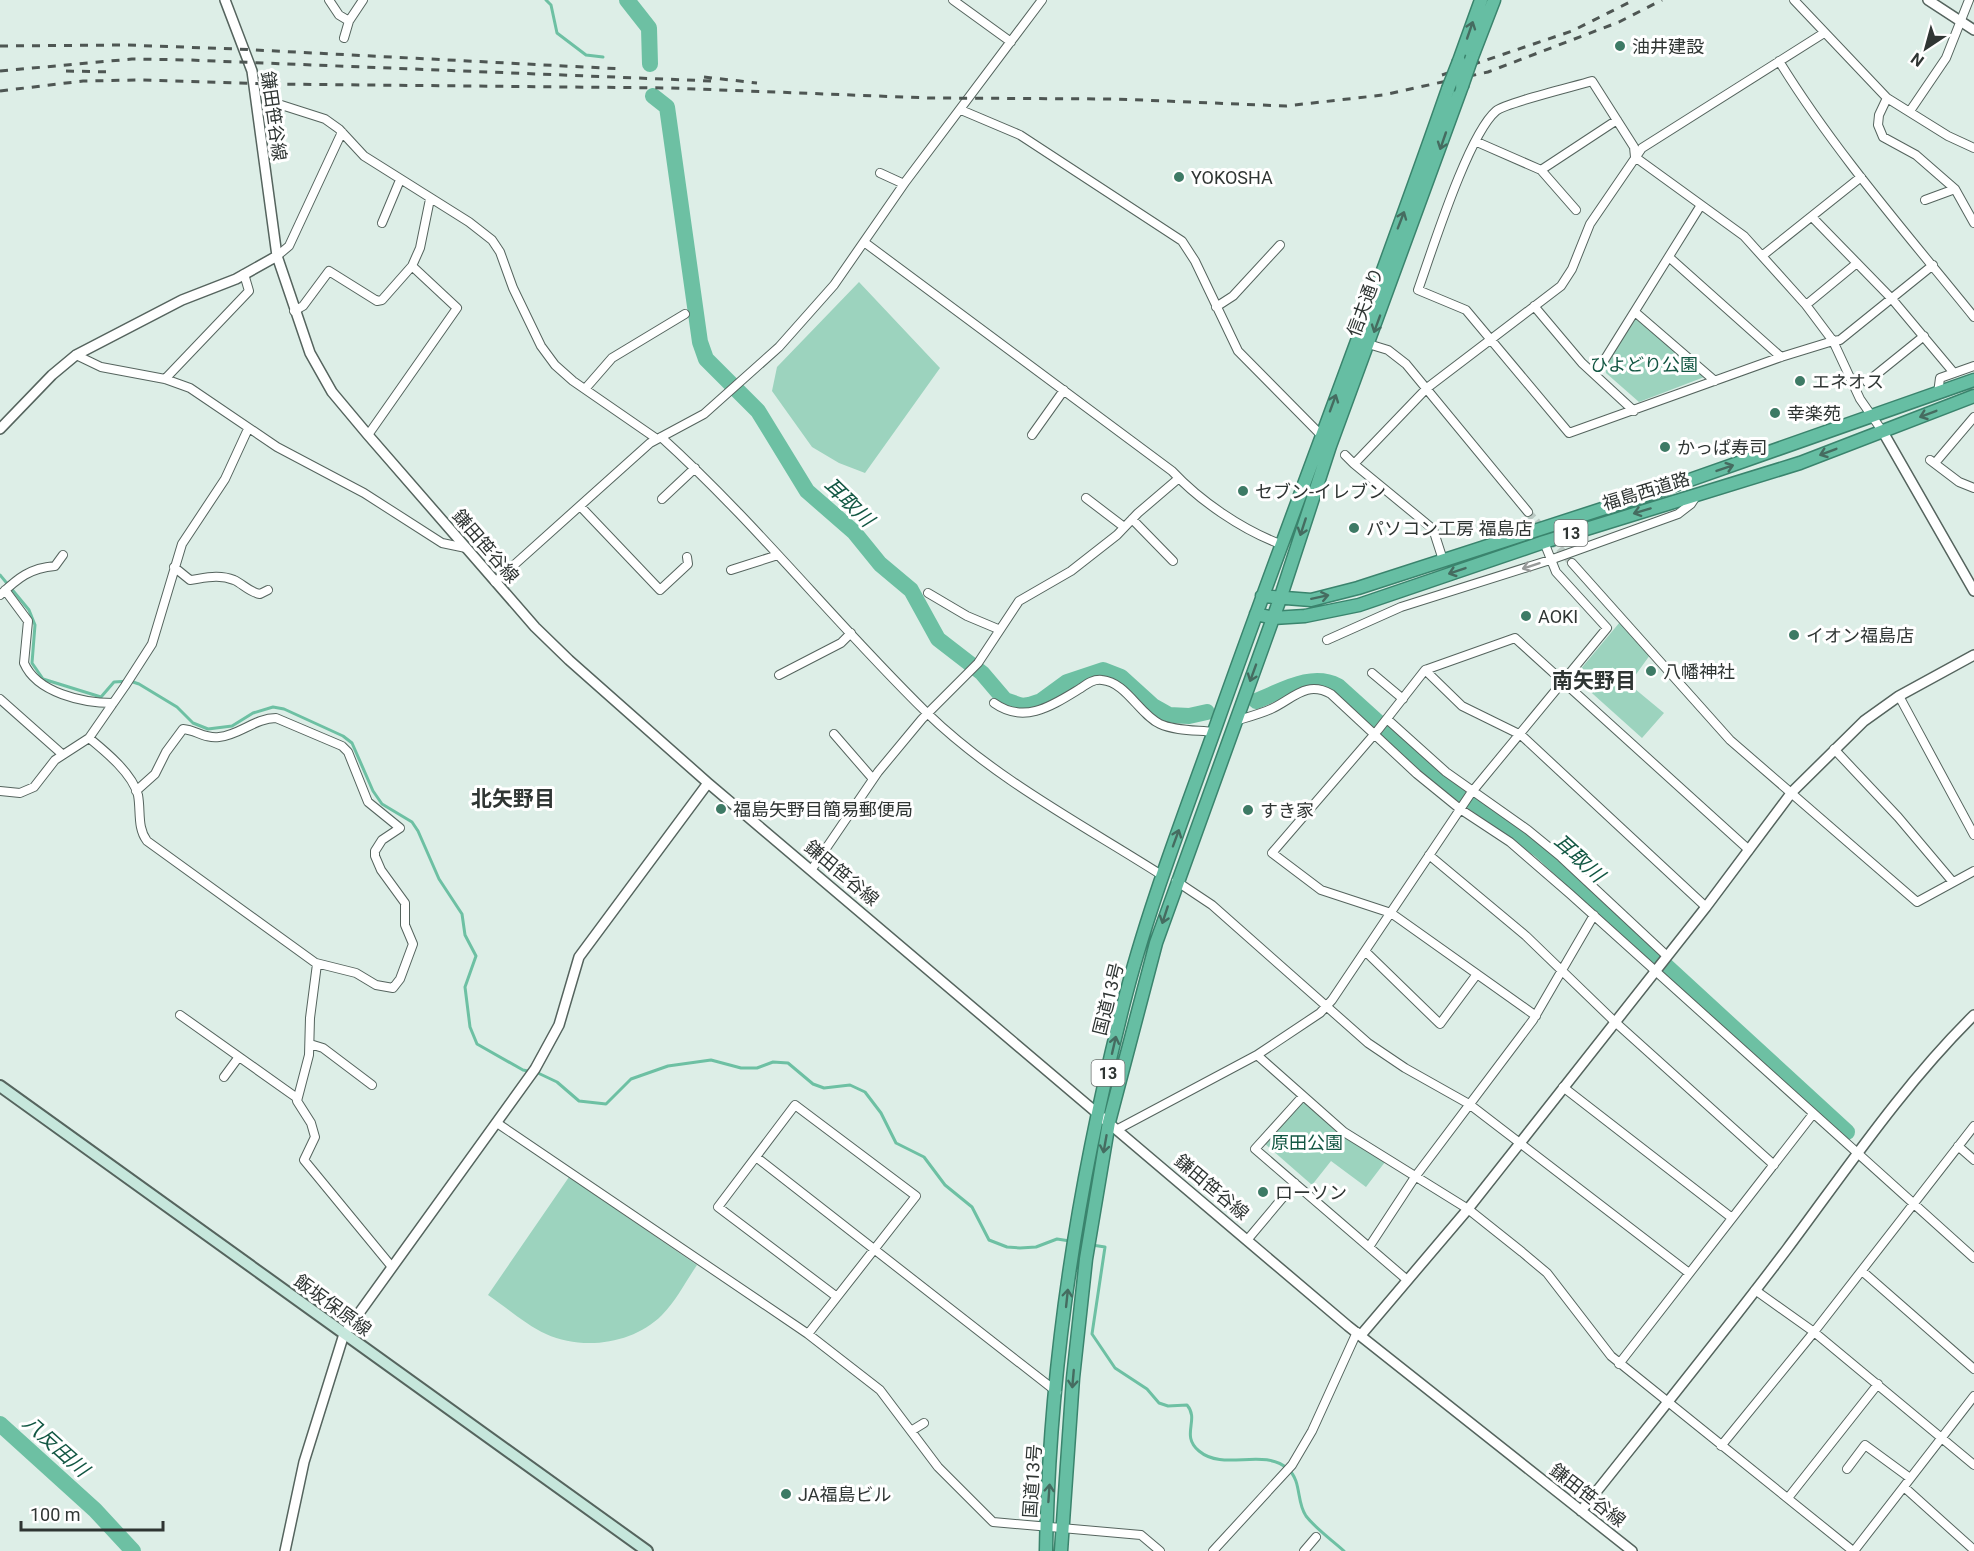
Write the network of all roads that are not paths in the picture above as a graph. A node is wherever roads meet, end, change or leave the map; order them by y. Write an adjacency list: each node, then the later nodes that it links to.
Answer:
1 (225, 0): 42 (street, 鎌田笹谷線)
2 (329, 0): 11 (street)
3 (363, 0): 11 (street)
4 (953, 0): 16 (street)
5 (1042, 0): 16 (street)
6 (1480, 0): 58 (highway, 信夫通り / 13, one-way to 6, bridge)
7 (1494, 0): 61 (highway, 信夫通り / 13, one-way to 61, bridge)
8 (1794, 0): 14 (street)
9 (1928, 0): 12 (street)
10 (1969, 0): 12 (street)
11 (349, 21): 15 (street)
12 (1960, 21): 13 (street); 21 (street)
13 (1974, 30)
14 (1824, 33): 17 (street); 18 (street)
15 (344, 38)
16 (1011, 42): 20 (street)
17 (1779, 61): 26 (street); 29 (street)
18 (1887, 98): 21 (street); 32 (street)
19 (275, 103): 23 (street)
20 (961, 110): 31 (street); 52 (street)
21 (1910, 111): 25 (street)
22 (1617, 120): 24 (street); 26 (street); 27 (street)
23 (342, 132): 30 (street); 42 (street)
24 (1476, 142): 27 (street); 59 (street)
25 (1974, 148)
26 (1635, 157): 35 (street); 51 (street)
27 (1541, 170): 36 (street)
28 (880, 173): 31 (street)
29 (1861, 177): 37 (street); 47 (street)
30 (400, 180): 33 (street); 38 (street)
31 (905, 183): 40 (street)
32 (1955, 189): 34 (street); 39 (street)
33 (430, 199): 46 (street); 72 (street)
34 (1925, 200)
35 (1701, 206): 43 (street); 44 (street)
36 (1576, 210)
37 (1813, 218): 43 (street); 45 (street)
38 (382, 223)
39 (1974, 223)
40 (864, 242): 73 (street); 85 (street)
41 (1280, 245): 52 (street)
42 (277, 256): 48 (street); 53 (street, 鎌田笹谷線)
43 (1762, 256): 50 (street)
44 (1670, 258): 54 (street); 63 (street)
45 (1857, 262): 49 (street); 50 (street)
46 (412, 266): 53 (street); 82 (street)
47 (1933, 266): 49 (street); 56 (street)
48 (244, 274): 62 (street); 67 (street)
49 (1892, 299): 57 (street); 60 (street)
50 (1806, 305): 60 (street)
51 (1534, 306): 59 (street); 66 (street)
52 (1216, 307): 84 (street)
53 (294, 311): 82 (street, 鎌田笹谷線)
54 (1635, 312): 66 (street); 69 (street)
55 (685, 314): 72 (street)
56 (1974, 317)
57 (1924, 336): 65 (street); 70 (street)
58 (1356, 339): 61 (street); 84 (highway, 信夫通り / 13, one-way to 58)
59 (1491, 339): 71 (street); 76 (street)
60 (1833, 341): 63 (street); 77 (street)
61 (1369, 345): 71 (street); 117 (highway, 信夫通り / 13, one-way to 117)
62 (76, 355): 67 (street); 79 (street)
63 (1782, 357): 69 (street)
64 (1974, 366): 65 (street)
65 (1954, 373): 74 (street)
66 (1595, 375): 76 (street)
67 (165, 379): 80 (street)
68 (1974, 380): 74 (highway, 福島西道路 / 13)
69 (1715, 381): 76 (street)
70 (1867, 382)
71 (1427, 388): 87 (street); 95 (street)
72 (585, 389): 85 (street)
73 (1064, 390): 83 (street); 89 (street)
74 (1938, 393): 77 (highway, 福島西道路 / 13)
75 (1973, 397): 81 (highway, 福島西道路 / 13, one-way to 81)
76 (1634, 411)
77 (1872, 417): 81 (street); 104 (highway, 福島西道路 / 13, one-way to 77)
78 (1974, 417): 90 (street)
79 (0, 429)
80 (248, 429): 100 (street); 108 (street)
81 (1883, 432): 91 (highway, 福島西道路 / 13, one-way to 91); 114 (street)
82 (368, 435): 100 (street, 鎌田笹谷線)
83 (1032, 435)
84 (1321, 435): 99 (highway, 信夫通り / 13)
85 (659, 438): 88 (street); 94 (street)
86 (1344, 454): 87 (street)
87 (1354, 464): 104 (street)
88 (695, 468): 93 (street); 102 (street)
89 (1179, 478): 96 (street); 99 (street)
90 (1974, 489)
91 (1698, 494): 98 (highway, 福島西道路 / 13, one-way to 98); 105 (street)
92 (1086, 498): 97 (street)
93 (662, 500)
94 (581, 507): 103 (street); 110 (street)
95 (1528, 512)
96 (1132, 519): 97 (street); 106 (street)
97 (1124, 527): 121 (street)
98 (1544, 542): 105 (street); 113 (highway, 福島西道路 / 13, one-way to 113)
99 (1280, 544): 116 (highway, 信夫通り / 13)
100 (465, 548): 110 (street, 鎌田笹谷線)
101 (63, 555): 111 (street)
102 (778, 555): 109 (street); 122 (street)
103 (687, 557)
104 (1443, 560): 117 (highway, 福島西道路 / 13, one-way to 104)
105 (1550, 560): 118 (street, one-way to 118); 128 (street)
106 (1173, 561)
107 (1572, 563): 149 (street)
108 (174, 567): 112 (street); 132 (street)
109 (731, 570)
110 (495, 582): 145 (street, 鎌田笹谷線)
111 (6, 589): 132 (street)
112 (268, 590)
113 (1398, 591): 118 (street); 120 (highway, 福島西道路 / 13)
114 (1974, 591)
115 (928, 593): 121 (street)
116 (1262, 596): 117 (highway, 福島西道路 / 13); 119 (highway, 信夫通り / 13)
117 (1280, 599): 120 (highway, 信夫通り / 13)
118 (1401, 607): 123 (street)
119 (1256, 614): 120 (highway, 福島西道路 / 13); 137 (highway, 国道13号 / 13)
120 (1273, 618): 136 (highway, 国道13号 / 13, one-way to 136)
121 (998, 629): 134 (street)
122 (851, 633): 127 (street); 134 (street)
123 (1327, 640)
124 (1974, 655): 129 (street)
125 (1425, 670): 128 (street); 131 (street); 140 (street)
126 (1372, 673): 131 (street)
127 (779, 675)
128 (1564, 680): 140 (street); 152 (street)
129 (1899, 696): 142 (street); 151 (street)
130 (0, 699): 143 (street)
131 (1403, 699): 135 (street)
132 (113, 703): 141 (street)
133 (994, 703): 137 (street)
134 (928, 714): 144 (street); 156 (street)
135 (1386, 720): 138 (street); 148 (street)
136 (1235, 721): 138 (street); 157 (highway, 国道13号 / 13)
137 (1214, 732): 156 (highway, 国道13号 / 13, one-way to 137)
138 (1376, 732): 150 (street); 160 (street)
139 (834, 734): 144 (street)
140 (1521, 735): 148 (street); 159 (street)
141 (88, 738): 143 (street); 147 (street)
142 (1834, 748): 149 (street); 158 (street)
143 (62, 754): 146 (street)
144 (873, 779): 154 (street)
145 (708, 783): 154 (street, 鎌田笹谷線); 184 (street)
146 (0, 791)
147 (136, 791): 163 (street); 163 (street)
148 (1472, 792): 150 (street); 164 (street)
149 (1792, 792): 152 (street); 158 (street)
150 (1462, 807): 153 (street); 161 (street)
151 (1974, 835)
152 (1749, 850): 159 (street)
153 (1429, 855): 160 (street); 165 (street)
154 (812, 869): 182 (street, 鎌田笹谷線)
155 (1974, 871): 158 (street)
156 (1163, 876): 182 (highway, 国道13号 / 13, one-way to 156)
157 (1176, 881): 167 (street); 186 (highway, 国道13号 / 13, one-way to 186)
158 (1952, 881)
159 (1706, 907): 164 (street)
160 (1391, 913): 162 (street); 166 (street)
161 (1594, 915): 164 (street); 165 (street)
162 (1366, 952): 166 (street); 167 (street)
163 (316, 963): 172 (street)
164 (1661, 963): 171 (street); 183 (street)
165 (1561, 972): 170 (street); 171 (street)
166 (1476, 974): 170 (street)
167 (1325, 1007): 173 (street); 181 (street)
168 (180, 1015): 174 (street)
169 (1974, 1015): 189 (street)
170 (1536, 1016): 181 (street)
171 (1614, 1021): 178 (street); 192 (street)
172 (310, 1044): 176 (street); 180 (street)
173 (1257, 1055): 179 (street); 186 (street)
174 (238, 1058): 175 (street); 180 (street)
175 (224, 1077)
176 (372, 1085)
177 (0, 1086): 209 (main road, 飯坂保原線)
178 (1563, 1088): 187 (street); 197 (street)
179 (1302, 1097): 193 (street); 194 (street)
180 (297, 1098): 202 (street)
181 (1469, 1104): 187 (street); 193 (street)
182 (1099, 1113): 186 (street, 鎌田笹谷線); 215 (highway, 国道13号 / 13, one-way to 182)
183 (1813, 1114): 189 (street); 192 (street)
184 (497, 1123): 202 (street); 210 (street)
185 (1974, 1125): 188 (street)
186 (1113, 1126): 198 (street, 鎌田笹谷線); 229 (highway, 国道13号 / 13, one-way to 229)
187 (1521, 1143): 196 (street); 204 (street)
188 (1958, 1146): 191 (street); 195 (street)
189 (1857, 1155): 195 (street); 206 (street)
190 (756, 1157): 200 (street); 200 (street); 207 (street)
191 (1974, 1160)
192 (1774, 1165): 197 (street)
193 (1415, 1177): 196 (street); 199 (street)
194 (1294, 1183): 198 (street); 199 (street)
195 (1913, 1203): 201 (street); 203 (street)
196 (1468, 1209): 205 (street); 212 (street)
197 (1732, 1218): 204 (street)
198 (1248, 1239): 211 (street, 鎌田笹谷線)
199 (1369, 1247): 205 (street)
200 (875, 1248): 207 (street); 215 (street)
201 (1974, 1258)
202 (392, 1268): 209 (street)
203 (1862, 1271): 208 (street); 213 (street)
204 (1689, 1273): 212 (street)
205 (1406, 1279): 211 (street)
206 (1755, 1290): 208 (street); 217 (street)
207 (837, 1297): 210 (street)
208 (1814, 1332): 214 (street); 221 (street)
209 (344, 1334): 232 (street); 233 (main road, 飯坂保原線)
210 (808, 1334): 219 (street)
211 (1359, 1334): 227 (street, 鎌田笹谷線); 237 (street)
212 (1619, 1364): 217 (street)
213 (1974, 1369)
214 (1878, 1384): 220 (street); 226 (street)
215 (1057, 1392): 228 (highway, 国道13号 / 13, one-way to 215)
216 (1974, 1396): 220 (street)
217 (1667, 1403): 221 (street); 227 (street)
218 (924, 1423): 219 (street)
219 (911, 1431): 228 (street)
220 (1941, 1436): 222 (street); 224 (street)
221 (1721, 1446): 226 (street)
222 (1974, 1465)
223 (1847, 1469): 224 (street)
224 (1910, 1478): 225 (street)
225 (1904, 1487): 231 (street); 240 (street)
226 (1788, 1498): 240 (street)
227 (1581, 1511): 239 (street, 鎌田笹谷線)
228 (1047, 1527): 229 (street); 234 (highway, 国道13号 / 13)
229 (1063, 1529): 235 (highway, 国道13号 / 13); 236 (street)
230 (1316, 1537): 238 (street)
231 (1974, 1550)
232 (285, 1551)
233 (647, 1551)
234 (1046, 1551)
235 (1061, 1551)
236 (1160, 1551)
237 (1213, 1551)
238 (1304, 1551)
239 (1632, 1551)
240 (1853, 1551)

